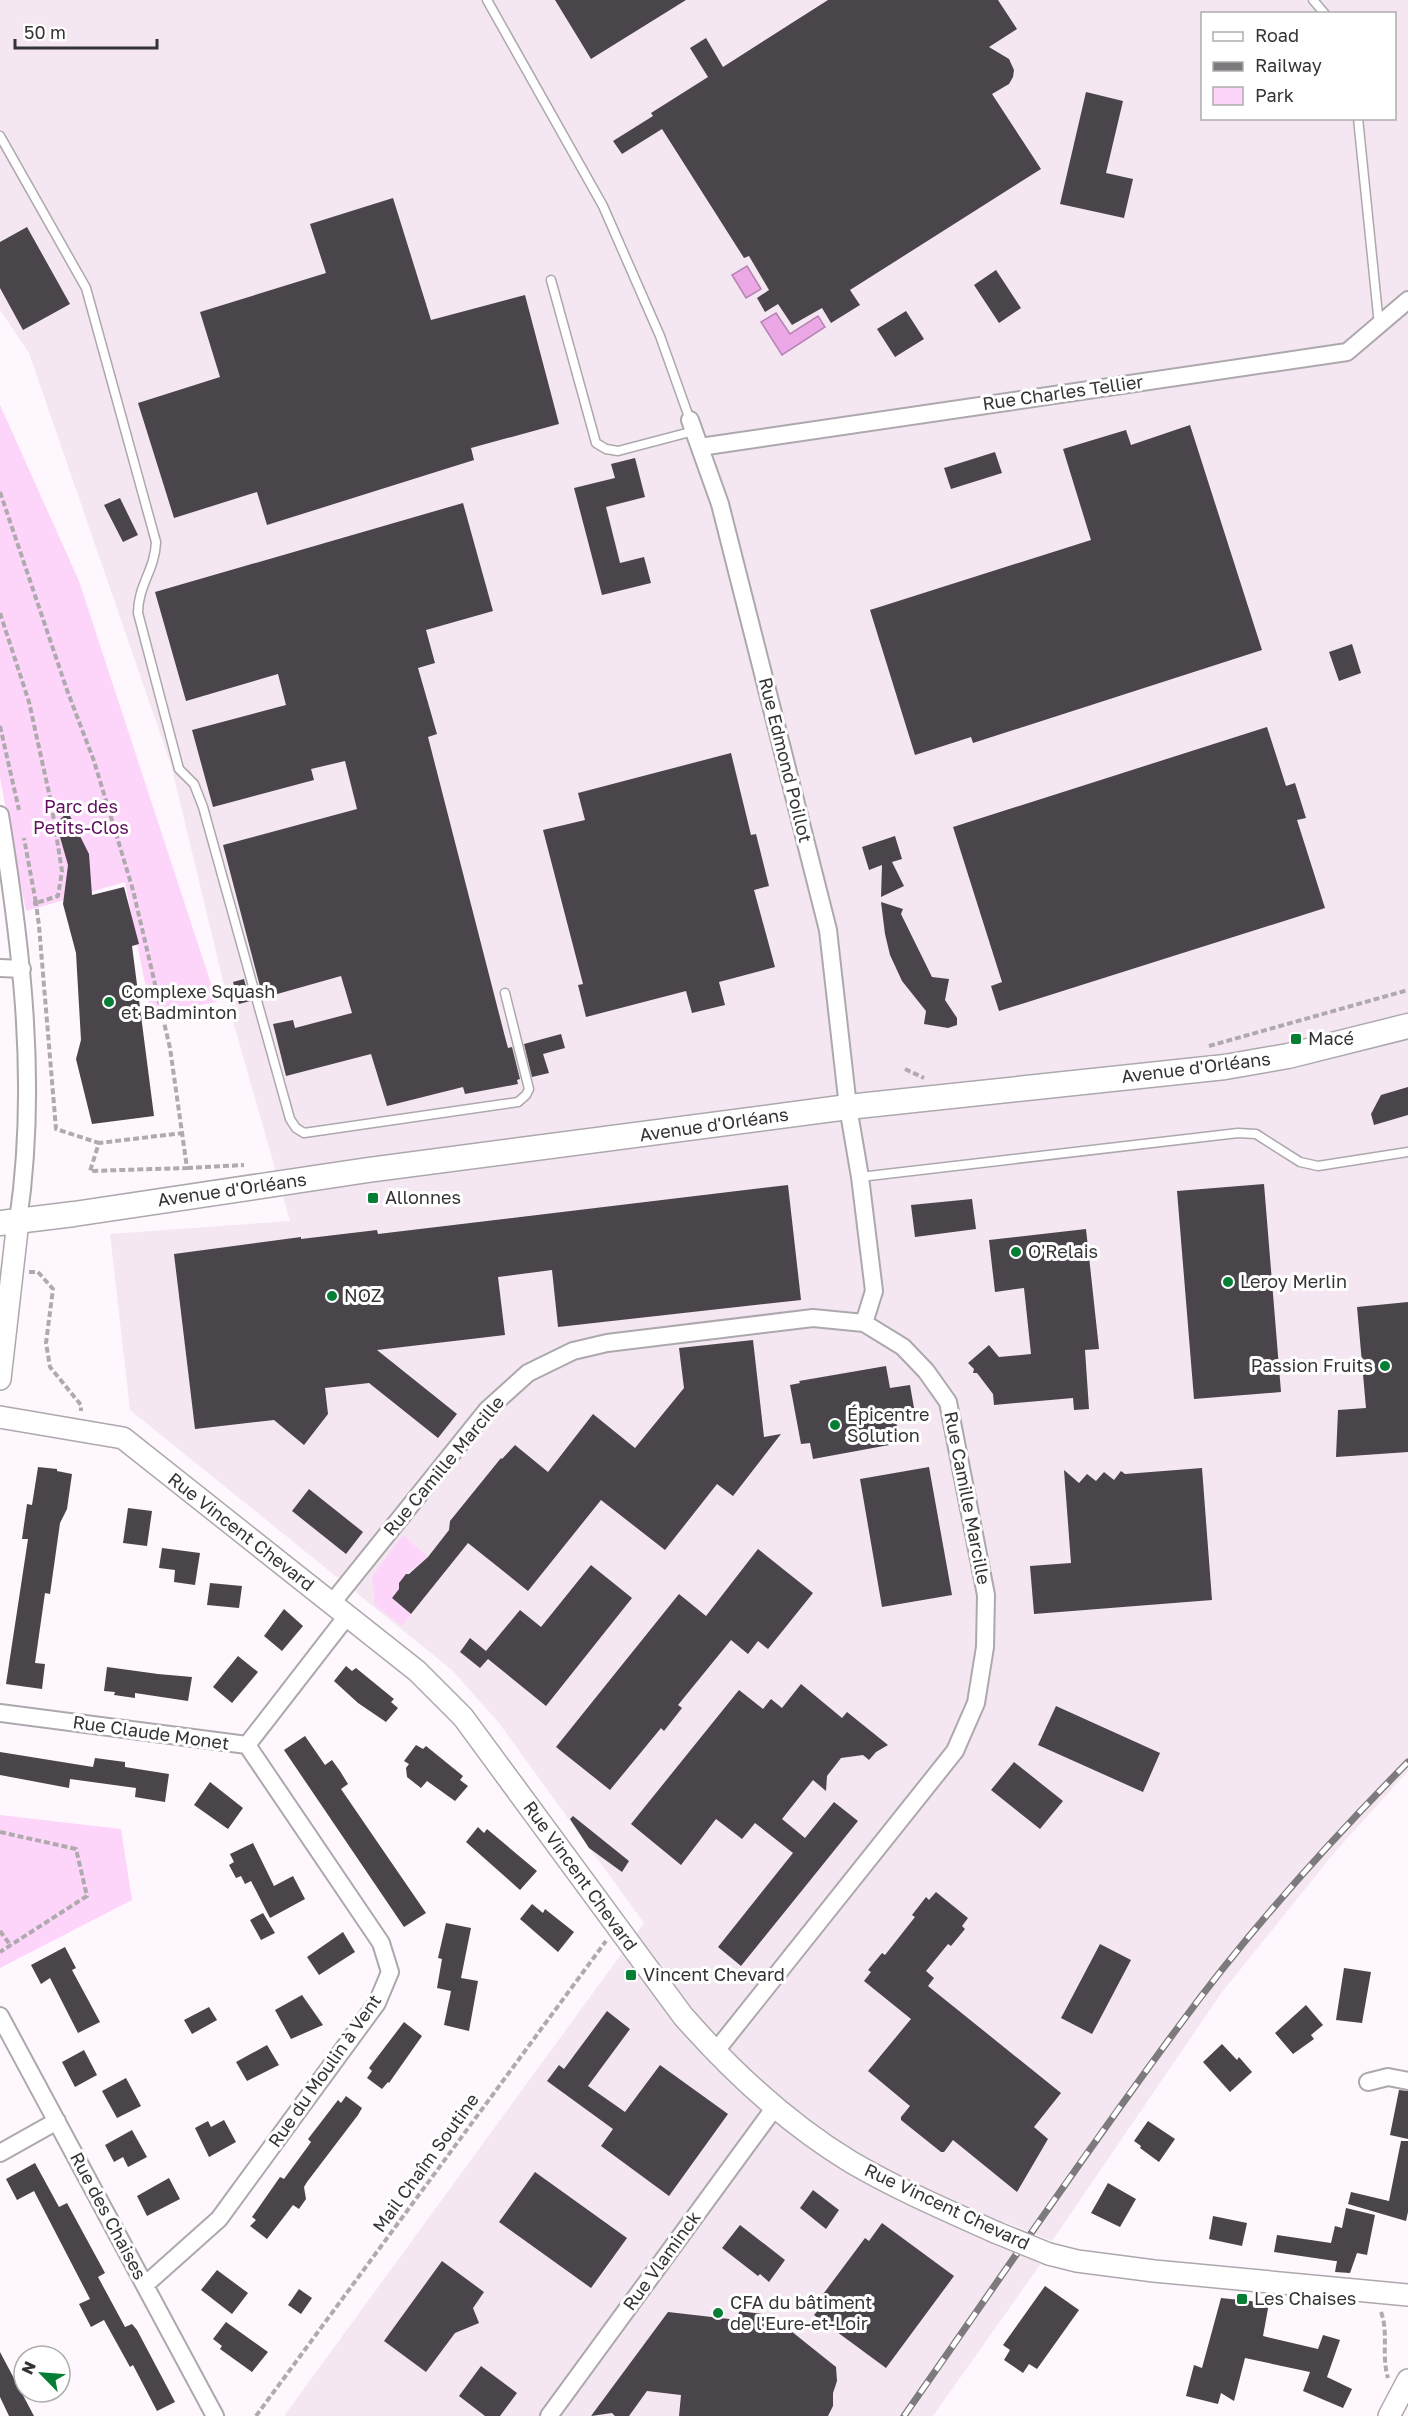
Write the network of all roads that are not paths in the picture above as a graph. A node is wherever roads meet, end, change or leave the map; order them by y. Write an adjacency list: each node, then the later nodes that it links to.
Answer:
1 (487, 0): 9 (lane)
2 (1313, 0): 3 (lane)
3 (1323, 12)
4 (1358, 120): 8 (lane)
5 (0, 136): 13 (lane)
6 (551, 280): 9 (lane)
7 (1408, 300): 8 (street, Rue Charles Tellier)
8 (1379, 325): 9 (street, Rue Charles Tellier)
9 (694, 433): 15 (street, Rue Edmond Poillot)
10 (0, 815): 12 (street)
11 (0, 968): 12 (street)
12 (22, 969): 18 (street)
13 (505, 993)
14 (1408, 1026): 15 (main road, Avenue d'Orléans)
15 (849, 1107): 17 (street, Rue Edmond Poillot); 18 (main road, Avenue d'Orléans)
16 (1408, 1152): 17 (lane)
17 (860, 1177): 19 (street, Rue Edmond Poillot)
18 (9, 1222): 20 (street)
19 (864, 1323): 22 (street, Rue Camille Marcille); 26 (street, Rue Camille Marcille)
20 (0, 1379)
21 (0, 1417): 22 (street, Rue Vincent Chevard)
22 (339, 1610): 24 (street, Rue Claude Monet); 26 (street, Rue Vincent Chevard)
23 (0, 1713): 24 (street, Rue Claude Monet)
24 (247, 1745): 32 (street, Rue du Moulin à Vent)
25 (0, 2016): 30 (street, Rue des Chaises)
26 (715, 2052): 29 (street, Rue Vincent Chevard)
27 (1369, 2075): 28 (street)
28 (1408, 2081)
29 (775, 2107): 33 (street, Rue Vincent Chevard, bridge); 36 (street, Rue Vlaminck)
30 (57, 2121): 31 (street); 32 (street, Rue des Chaises)
31 (0, 2153)
32 (145, 2285): 35 (street, Rue des Chaises)
33 (1408, 2295)
34 (1405, 2385): 37 (street)
35 (215, 2416)
36 (549, 2416)
37 (1389, 2416)

